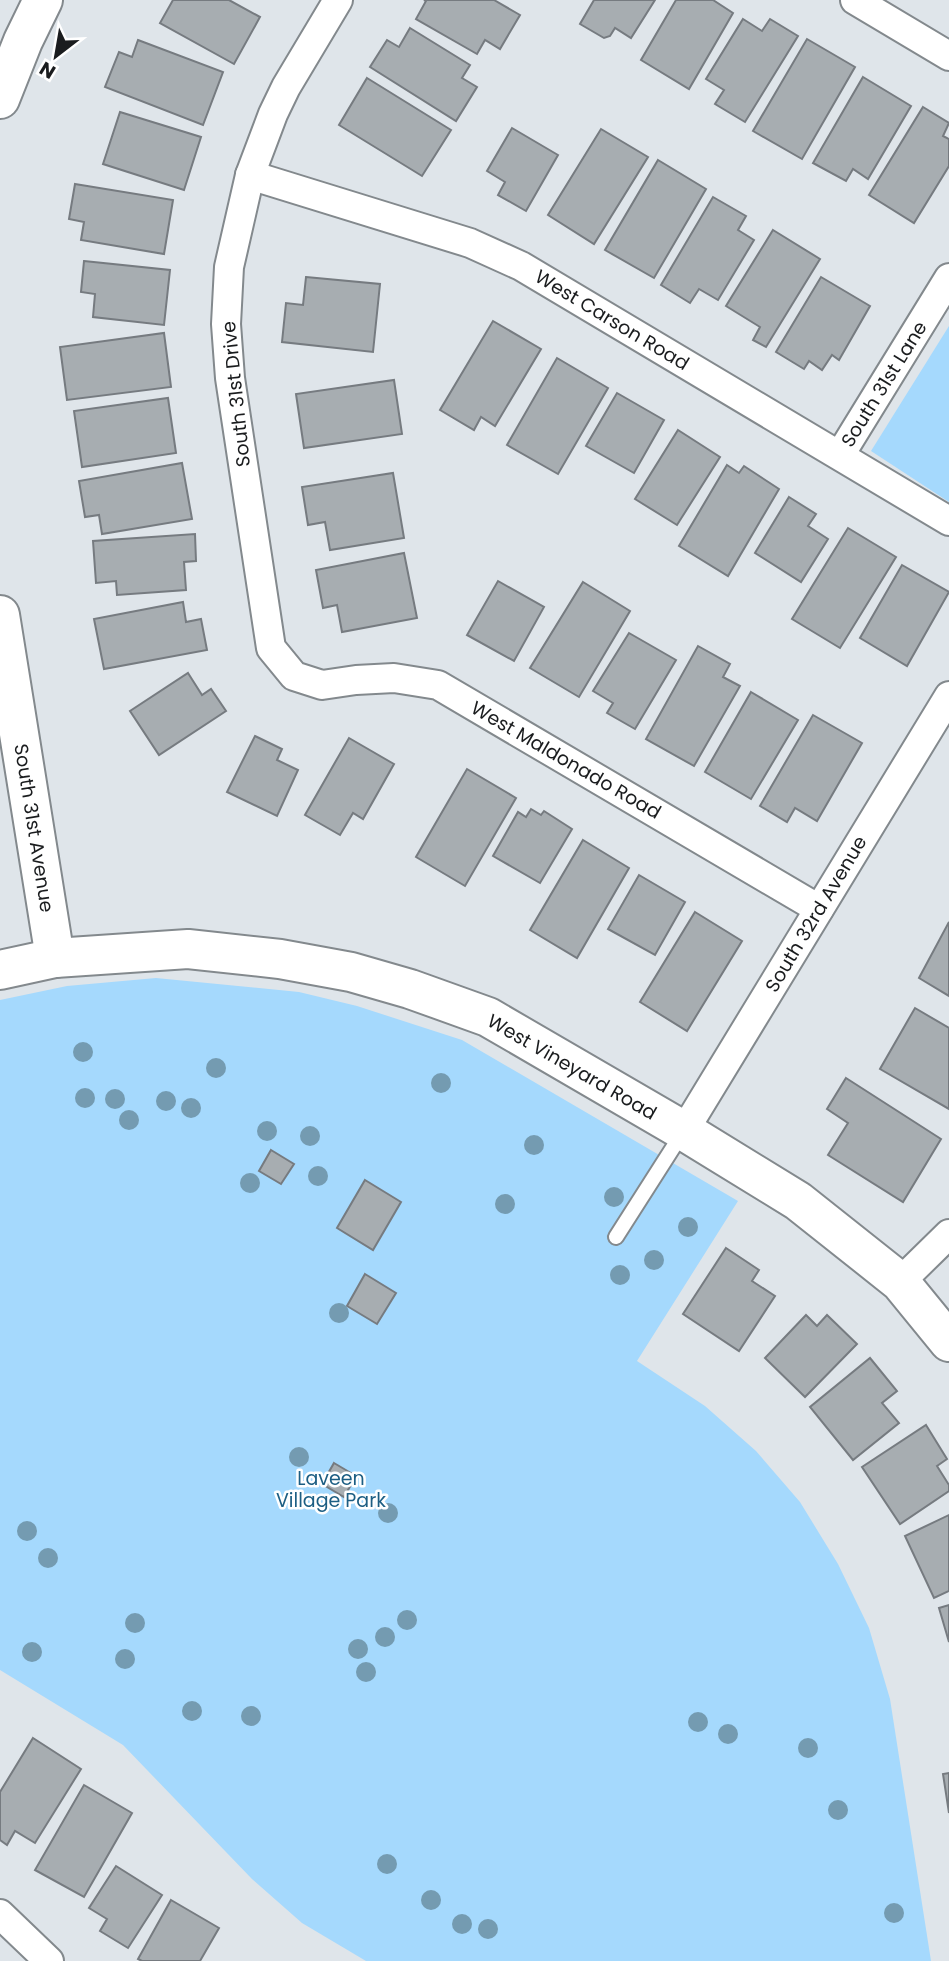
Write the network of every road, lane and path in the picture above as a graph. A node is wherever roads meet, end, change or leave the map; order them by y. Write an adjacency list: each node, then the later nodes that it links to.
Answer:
1 (43, 0): 5 (street)
2 (338, 0): 6 (street, South 31st Drive)
3 (855, 0): 4 (street)
4 (949, 56)
5 (0, 99)
6 (250, 175): 8 (street, West Carson Road); 11 (street, South 31st Drive)
7 (949, 278): 8 (street, South 31st Lane)
8 (840, 455): 9 (street, West Carson Road)
9 (949, 521)
10 (0, 615): 14 (street, South 31st Avenue)
11 (294, 676): 13 (street, West Maldonado Road)
12 (949, 696): 13 (street, South 32rd Avenue)
13 (819, 909): 16 (street, South 32rd Avenue)
14 (55, 958): 15 (street, West Vineyard Road); 16 (street, West Vineyard Road)
15 (0, 970)
16 (684, 1131): 18 (lane); 19 (street, West Vineyard Road)
17 (949, 1234): 19 (street)
18 (616, 1237)
19 (900, 1282): 20 (street, West Vineyard Road)
20 (949, 1342)
21 (0, 1914): 22 (street)
22 (49, 1961)

